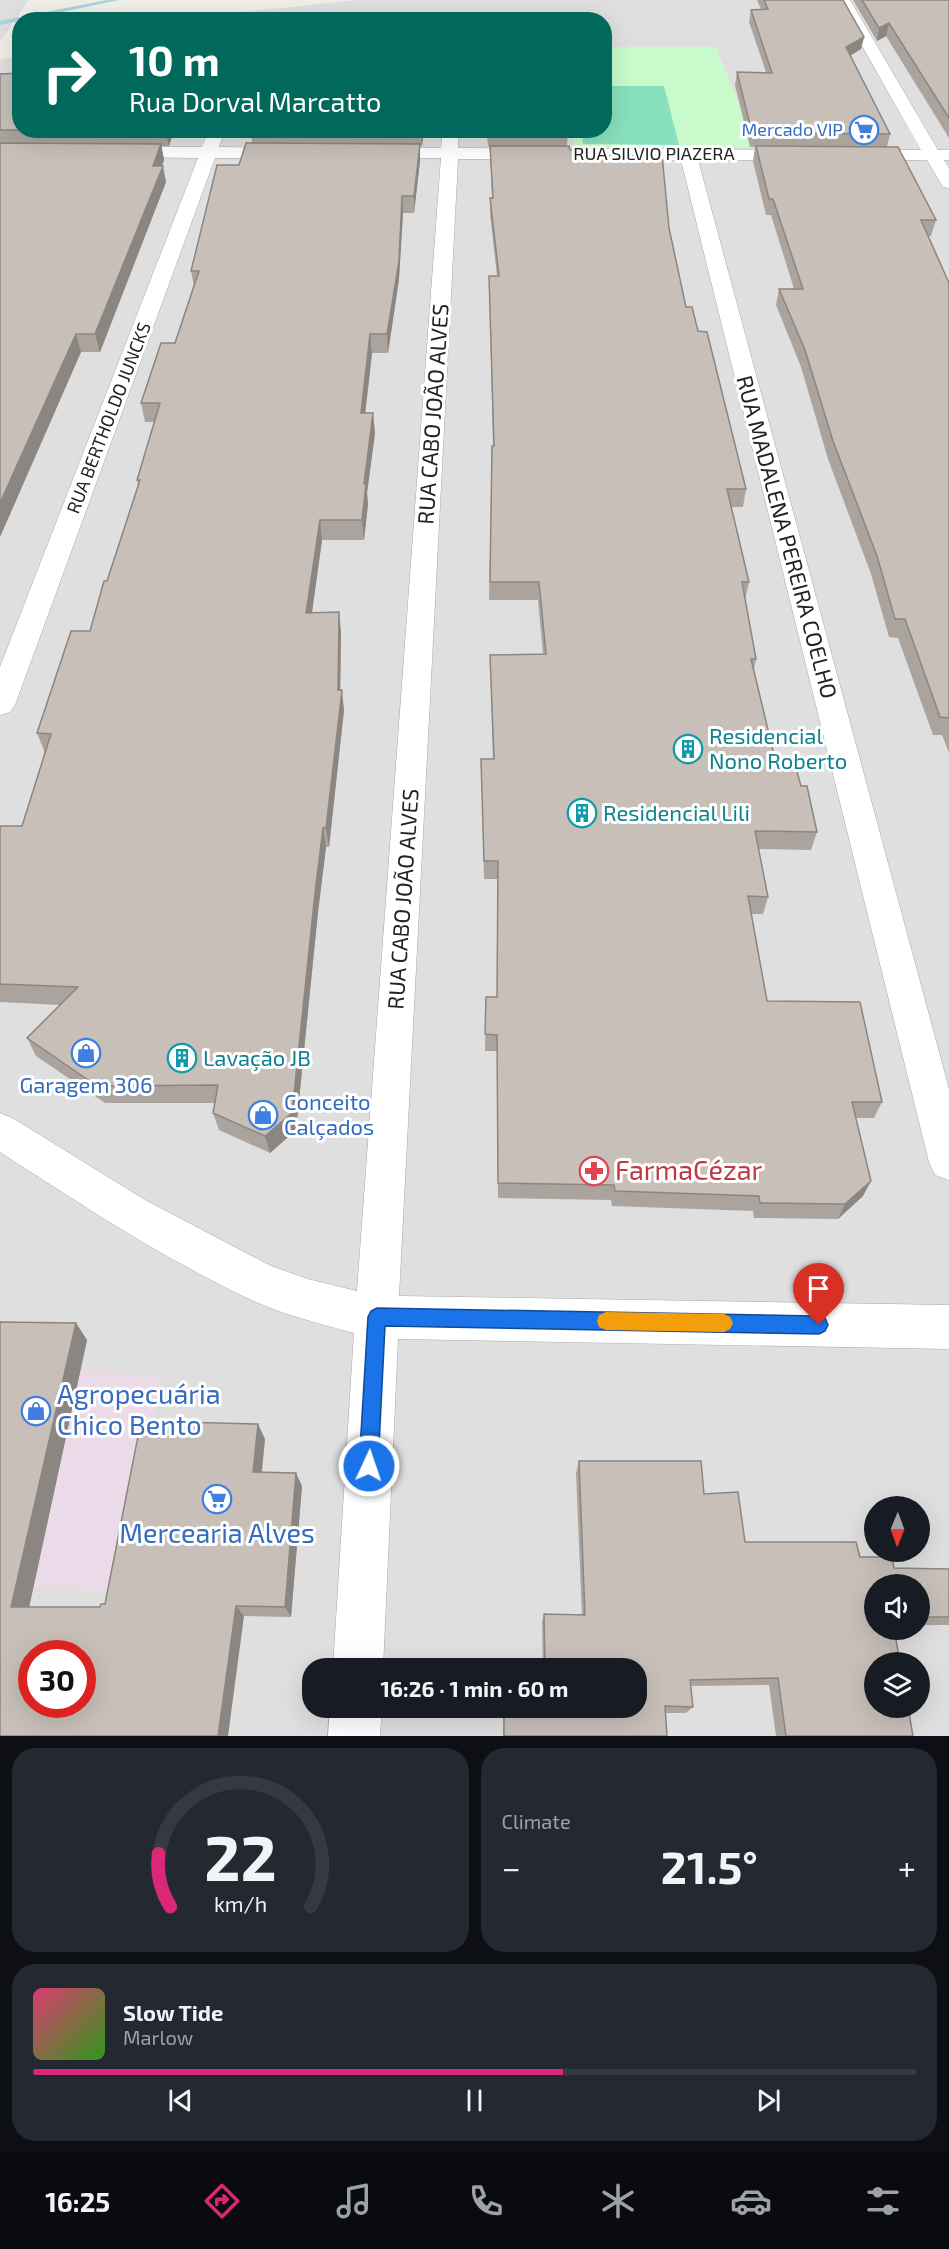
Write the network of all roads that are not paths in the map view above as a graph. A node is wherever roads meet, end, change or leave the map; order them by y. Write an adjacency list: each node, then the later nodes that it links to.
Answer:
1 (843, 0): 11 (street)
2 (214, 138): 5 (street, RUA BERTHOLDO JUNCKS)
3 (450, 142): 7 (street, RUA SILVIO PIAZERA); 8 (street, RUA SILVIO PIAZERA); 16 (street, RUA CABO JOÃO ALVES)
4 (106, 152): 5 (street)
5 (209, 153): 6 (street); 13 (street, RUA BERTHOLDO JUNCKS)
6 (301, 153)
7 (358, 153)
8 (688, 155): 9 (street, RUA SILVIO PIAZERA); 15 (street, RUA MADALENA PEREIRA COELHO)
9 (818, 155)
10 (841, 155): 11 (street)
11 (941, 155): 12 (street)
12 (949, 183)
13 (0, 705)
14 (0, 1131): 16 (street)
15 (949, 1162)
16 (377, 1317): 17 (street); 18 (street, RUA CABO JOÃO ALVES)
17 (949, 1327)
18 (359, 1658)
19 (355, 1718): 20 (street)
20 (354, 1736)

